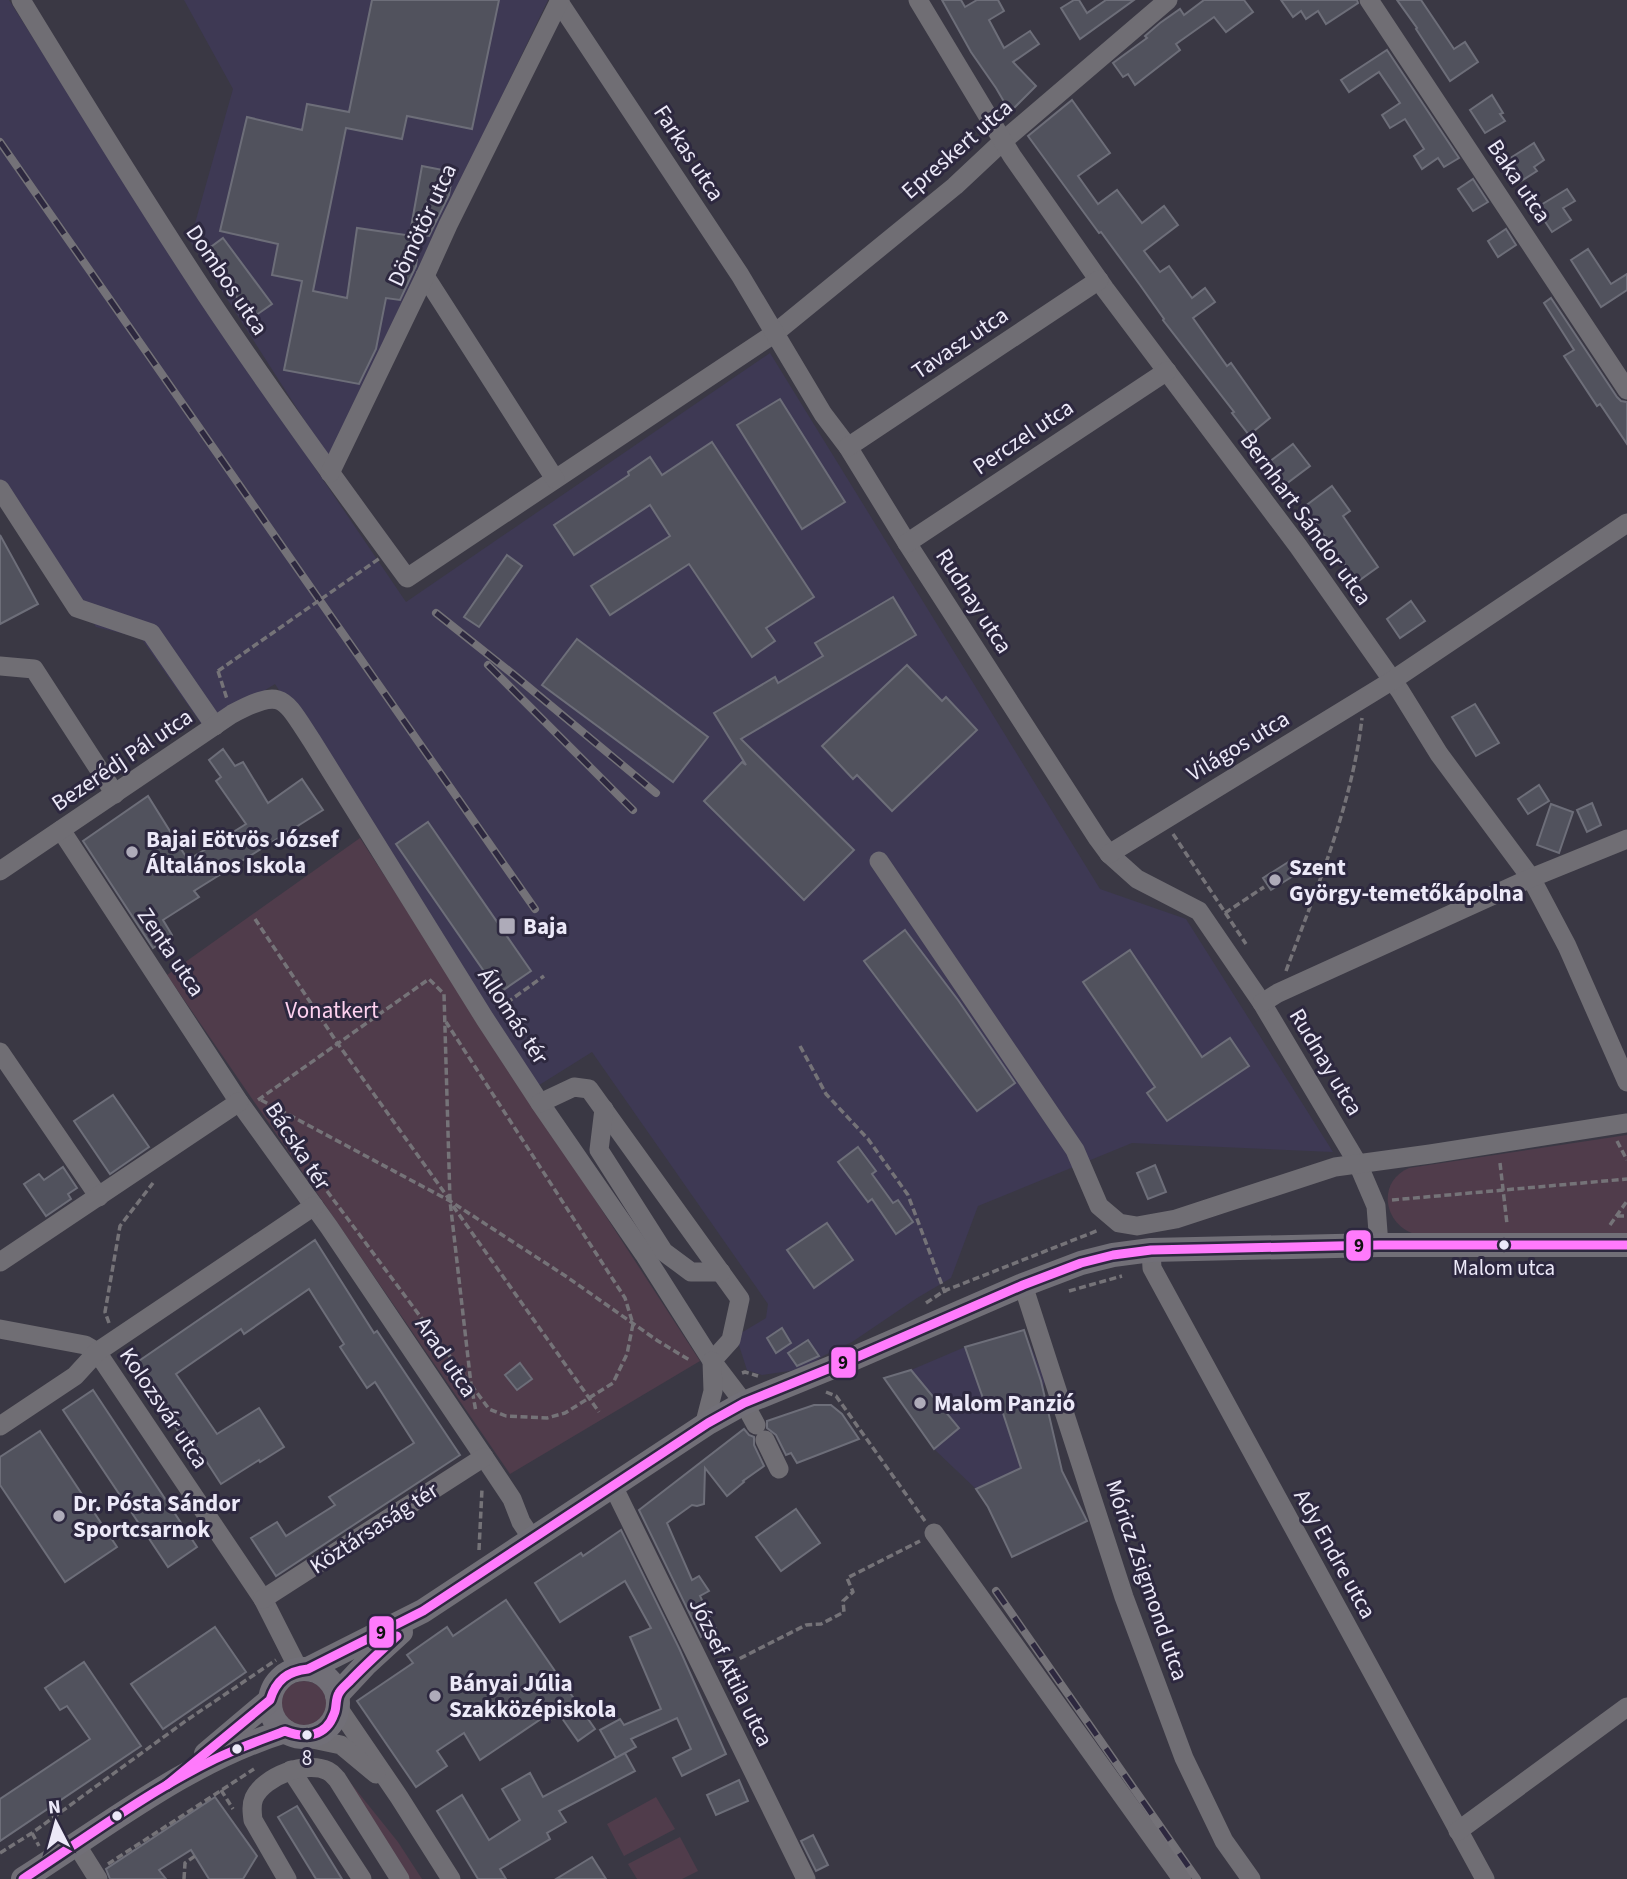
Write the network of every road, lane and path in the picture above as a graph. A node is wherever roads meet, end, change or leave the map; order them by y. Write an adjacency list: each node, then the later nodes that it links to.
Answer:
1 (20, 0): 13 (street, Dombos utca)
2 (918, 0): 6 (street, Bernhart Sándor utca)
3 (1168, 0): 6 (street, Epreskert utca)
4 (1369, 0): 11 (street, Baka utca)
5 (560, 1): 7 (street, Dömötör utca); 9 (street, Farkas utca)
6 (1003, 141): 8 (street, Bernhart Sándor utca); 9 (street, Epreskert utca)
7 (425, 276): 13 (street, Dömötör utca); 14 (street)
8 (1099, 280): 10 (street, Bernhart Sándor utca); 12 (street, Tavasz utca)
9 (775, 333): 12 (street, Rudnay utca); 14 (street)
10 (1167, 371): 17 (street, Perczel utca); 20 (street, Bernhart Sándor utca)
11 (1627, 390)
12 (848, 447): 17 (street, Rudnay utca)
13 (330, 473): 14 (street, Dombos utca)
14 (555, 478)
15 (0, 489): 24 (street)
16 (1627, 523): 20 (street, Világos utca)
17 (907, 543): 29 (street, Rudnay utca)
18 (380, 558): 23 (path, bridge)
19 (0, 666): 25 (street)
20 (1393, 680): 22 (street, Világos utca); 32 (street, Bernhart Sándor utca)
21 (275, 698): 23 (street, Bezerédj Pál utca); 39 (street, Állomás tér)
22 (1365, 698): 26 (street, Világos utca); 38 (path)
23 (232, 714): 24 (street, Bezerédj Pál utca)
24 (215, 726): 25 (street, Bezerédj Pál utca)
25 (115, 794): 27 (street, Bezerédj Pál utca)
26 (1164, 820): 29 (street, Világos utca); 34 (path)
27 (61, 830): 31 (street, Bezerédj Pál utca); 46 (street, Zenta utca)
28 (1627, 839): 32 (street)
29 (1109, 854): 38 (street, Rudnay utca)
30 (879, 860): 51 (street)
31 (0, 871)
32 (1531, 878): 38 (street); 44 (street, Bernhart Sándor utca)
33 (1264, 887): 34 (path)
34 (1225, 913): 36 (path)
35 (255, 919): 41 (path)
36 (1248, 947)
37 (544, 975): 39 (path)
38 (1270, 998): 51 (street, Rudnay utca)
39 (485, 1019): 45 (street, Állomás tér)
40 (444, 1020): 41 (path); 58 (path); 70 (path)
41 (338, 1044): 46 (path); 58 (path)
42 (800, 1046): 69 (path)
43 (0, 1052): 56 (street)
44 (1627, 1082)
45 (540, 1103): 48 (street); 74 (street, Állomás tér)
46 (248, 1104): 47 (path); 56 (street, Bácska tér); 58 (path); 59 (street, Bácska tér)
47 (267, 1110)
48 (604, 1110): 67 (street); 67 (street)
49 (1627, 1123): 51 (street)
50 (1500, 1163): 55 (path)
51 (1357, 1164): 63 (street, Rudnay utca)
52 (1627, 1178): 55 (path)
53 (156, 1179): 72 (path)
54 (324, 1187): 75 (path)
55 (1503, 1189): 57 (path); 62 (path)
56 (99, 1197): 66 (street, Bácska tér)
57 (1392, 1200)
58 (450, 1201): 70 (path); 75 (path); 77 (path)
59 (314, 1206): 72 (street, Bácska tér); 83 (street, Arad utca)
60 (1617, 1216): 61 (path)
61 (1627, 1216)
62 (1507, 1224)
63 (1379, 1245): 64 (main road); 65 (main road)
64 (1627, 1245)
65 (1151, 1250): 68 (main road); 101 (street, Ady Endre utca)
66 (0, 1262)
67 (721, 1272): 74 (street)
68 (1023, 1285): 69 (main road); 114 (street, Móricz Zsigmond utca)
69 (953, 1314): 78 (main road)
70 (633, 1324): 74 (path); 77 (path)
71 (0, 1329): 73 (street)
72 (116, 1339): 73 (street, Bácska tér)
73 (97, 1352): 81 (street, Bácska tér); 89 (street, Kolozsvár utca)
74 (704, 1365): 78 (street, Állomás tér); 82 (street)
75 (471, 1384): 77 (path); 80 (path)
76 (825, 1392): 86 (path)
77 (589, 1398): 79 (path)
78 (744, 1403): 82 (main road); 84 (street, Állomás tér)
79 (600, 1412)
80 (478, 1420)
81 (0, 1426)
82 (704, 1426): 85 (main road)
83 (484, 1457): 87 (street, Arad utca); 88 (path); 89 (street, Köztársaság tér)
84 (779, 1469)
85 (613, 1486): 87 (main road); 92 (street, József Attila utca)
86 (934, 1533): 92 (path); 113 (street)
87 (533, 1540): 90 (main road)
88 (490, 1542)
89 (263, 1599): 91 (street, Kolozsvár utca)
90 (423, 1611): 91 (main road); 94 (main road)
91 (298, 1664): 93 (main road); 94 (main road); 103 (path)
92 (706, 1676): 112 (street, József Attila utca)
93 (270, 1700): 96 (main road); 99 (main road)
94 (337, 1701): 96 (main road); 100 (street)
95 (1627, 1707): 101 (street)
96 (294, 1734): 99 (main road); 100 (street)
97 (260, 1765): 105 (path)
98 (291, 1770): 108 (street); 109 (street); 110 (street)
99 (167, 1785): 102 (main road)
100 (399, 1797): 111 (street)
101 (1458, 1831): 115 (street, Ady Endre utca)
102 (76, 1843): 105 (street); 106 (main road)
103 (0, 1853)
104 (195, 1856): 107 (path)
105 (97, 1876)
106 (23, 1879)
107 (184, 1879)
108 (287, 1879)
109 (362, 1879)
110 (400, 1879)
111 (451, 1879)
112 (806, 1879)
113 (1182, 1879)
114 (1251, 1879)
115 (1485, 1879)

